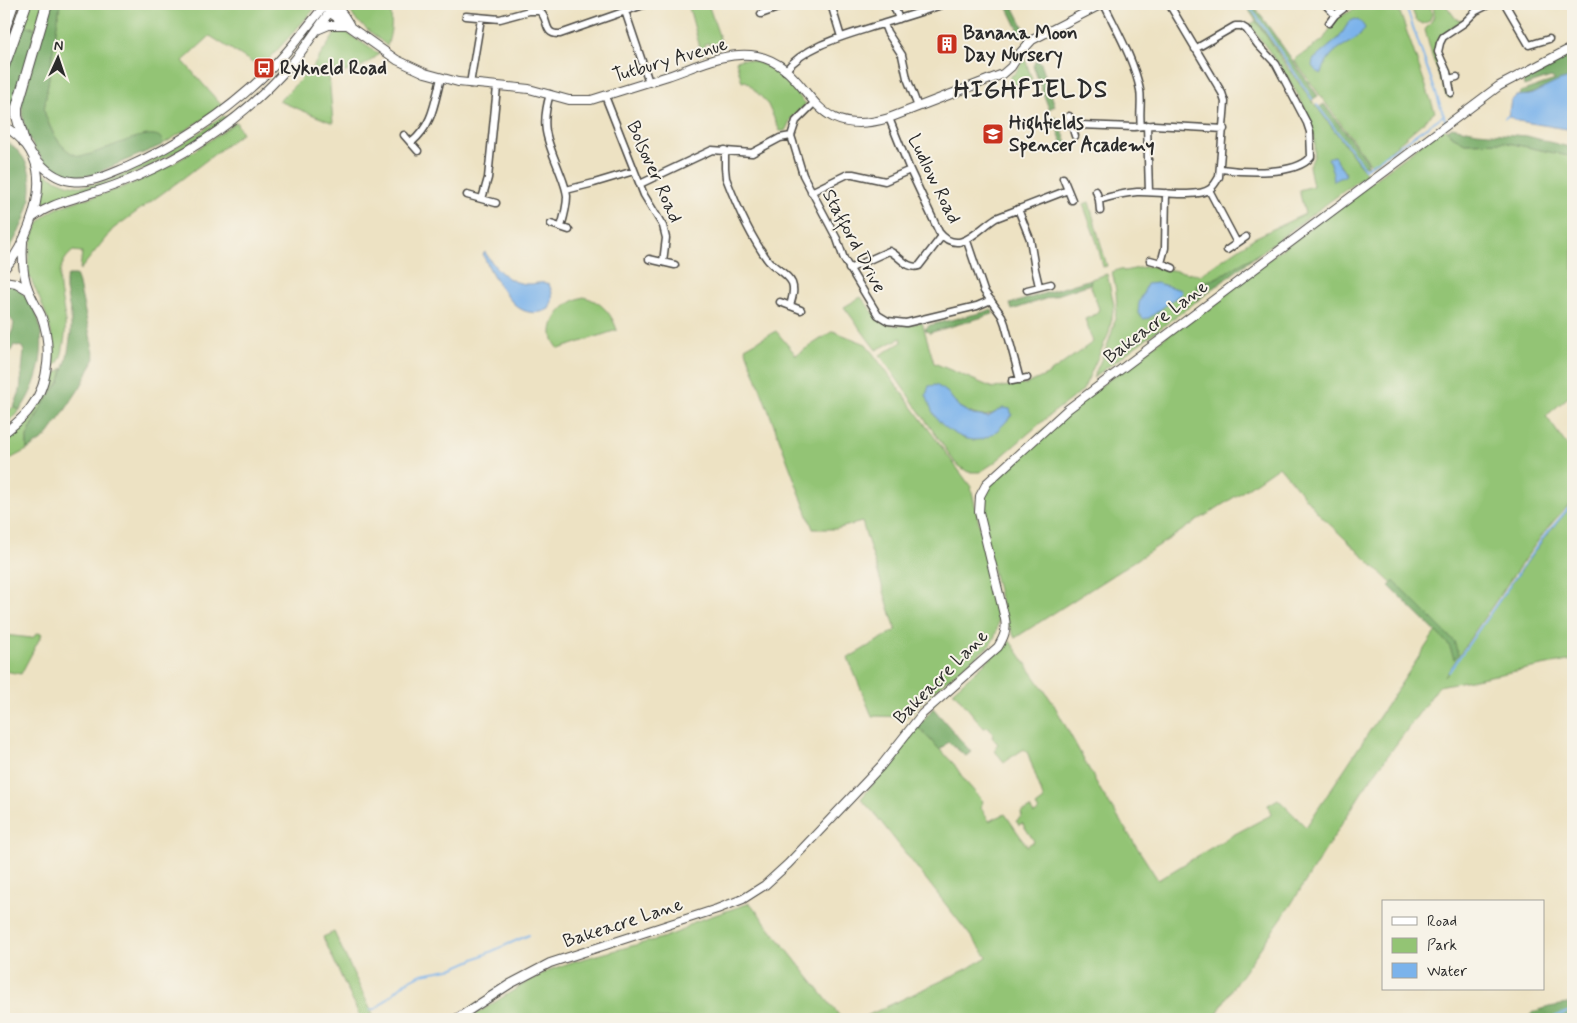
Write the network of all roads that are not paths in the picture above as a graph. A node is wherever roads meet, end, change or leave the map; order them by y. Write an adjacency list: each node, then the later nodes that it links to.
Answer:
1 (13, 4): 26 (highway)
2 (26, 4): 34 (highway)
3 (47, 4): 56 (highway)
4 (325, 4): 15 (street); 60 (street)
5 (646, 4): 17 (street)
6 (789, 4): 18 (street)
7 (831, 4): 28 (street)
8 (893, 4): 22 (street)
9 (944, 4): 22 (street)
10 (1103, 4): 46 (street, Tutbury Avenue); 49 (street)
11 (1169, 4): 32 (street)
12 (1325, 4): 19 (street)
13 (1490, 4): 38 (street)
14 (1505, 4): 30 (street)
15 (333, 7): 25 (street, Tutbury Avenue); 27 (street)
16 (1344, 9): 19 (street)
17 (625, 11): 21 (street); 39 (street)
18 (761, 14)
19 (1335, 15): 23 (street)
20 (466, 16): 21 (street)
21 (481, 18): 40 (street)
22 (899, 19): 24 (street)
23 (1329, 23)
24 (884, 24): 28 (street); 46 (street)
25 (349, 25): 27 (street); 37 (street, Tutbury Avenue)
26 (4, 30)
27 (316, 31): 80 (street)
28 (841, 37): 35 (street)
29 (1549, 38): 30 (street)
30 (1529, 46): 33 (street)
31 (1573, 47): 111 (street, Bakeacre Lane)
32 (1195, 49): 52 (street); 61 (street)
33 (1525, 52)
34 (4, 66)
35 (785, 71): 39 (street, Tutbury Avenue); 45 (street, Tutbury Avenue)
36 (1457, 77): 38 (street)
37 (441, 78): 40 (street, Tutbury Avenue); 57 (street)
38 (1449, 78): 42 (street)
39 (649, 82): 44 (street, Tutbury Avenue)
40 (470, 84): 41 (street, Tutbury Avenue)
41 (497, 87): 43 (street, Tutbury Avenue); 74 (street)
42 (1451, 93)
43 (550, 94): 44 (street, Tutbury Avenue); 66 (street)
44 (605, 96): 63 (street, Bolsover Road)
45 (814, 103): 48 (street, Tutbury Avenue); 54 (street)
46 (918, 107): 48 (street, Tutbury Avenue)
47 (1069, 116): 51 (street)
48 (889, 118): 62 (street, Ludlow Road)
49 (1144, 125): 51 (street); 52 (street); 71 (street)
50 (4, 126): 56 (street)
51 (1073, 127): 55 (street)
52 (1224, 129): 61 (street)
53 (404, 135): 57 (street)
54 (791, 136): 58 (street); 70 (street, Stafford Drive)
55 (1076, 136)
56 (24, 142): 60 (street)
57 (412, 142): 59 (street)
58 (725, 150): 65 (street); 105 (street)
59 (418, 151)
60 (34, 156): 80 (street)
61 (1220, 169): 68 (street)
62 (910, 170): 70 (street); 84 (street, Ludlow Road)
63 (634, 171): 65 (street, Bolsover Road); 66 (street)
64 (1063, 178): 67 (street)
65 (640, 184): 92 (street, Bolsover Road)
66 (566, 190): 82 (street)
67 (1068, 190): 75 (street); 78 (street, Ludlow Road)
68 (1209, 190): 72 (street); 88 (street)
69 (1096, 191): 76 (street)
70 (811, 192): 97 (street, Stafford Drive)
71 (1149, 192): 72 (street); 76 (street)
72 (1166, 193): 93 (street)
73 (467, 195): 74 (street)
74 (482, 199): 77 (street)
75 (1072, 200)
76 (1099, 200): 79 (street)
77 (496, 203)
78 (1018, 209): 86 (street, Ludlow Road); 100 (street)
79 (1100, 211)
80 (32, 217): 87 (street)
81 (551, 224): 82 (street)
82 (561, 227): 83 (street)
83 (569, 230)
84 (942, 236): 86 (street, Ludlow Road); 97 (street)
85 (1246, 237): 88 (street)
86 (967, 241): 103 (street)
87 (23, 242): 96 (street); 101 (street)
88 (1237, 244): 89 (street)
89 (1227, 250)
90 (649, 259): 92 (street)
91 (1150, 260): 93 (street)
92 (663, 262): 94 (street)
93 (1162, 263): 95 (street)
94 (675, 265)
95 (1173, 268)
96 (4, 269)
97 (849, 269): 103 (street, Stafford Drive)
98 (4, 281): 101 (street)
99 (1050, 284): 100 (street)
100 (1040, 286): 102 (street)
101 (28, 290): 110 (street)
102 (1026, 290)
103 (991, 300): 108 (street)
104 (780, 302): 105 (street)
105 (790, 306): 106 (street)
106 (801, 310)
107 (1027, 378): 108 (street)
108 (1020, 380): 109 (street)
109 (1012, 381)
110 (4, 434)
111 (456, 1019)

